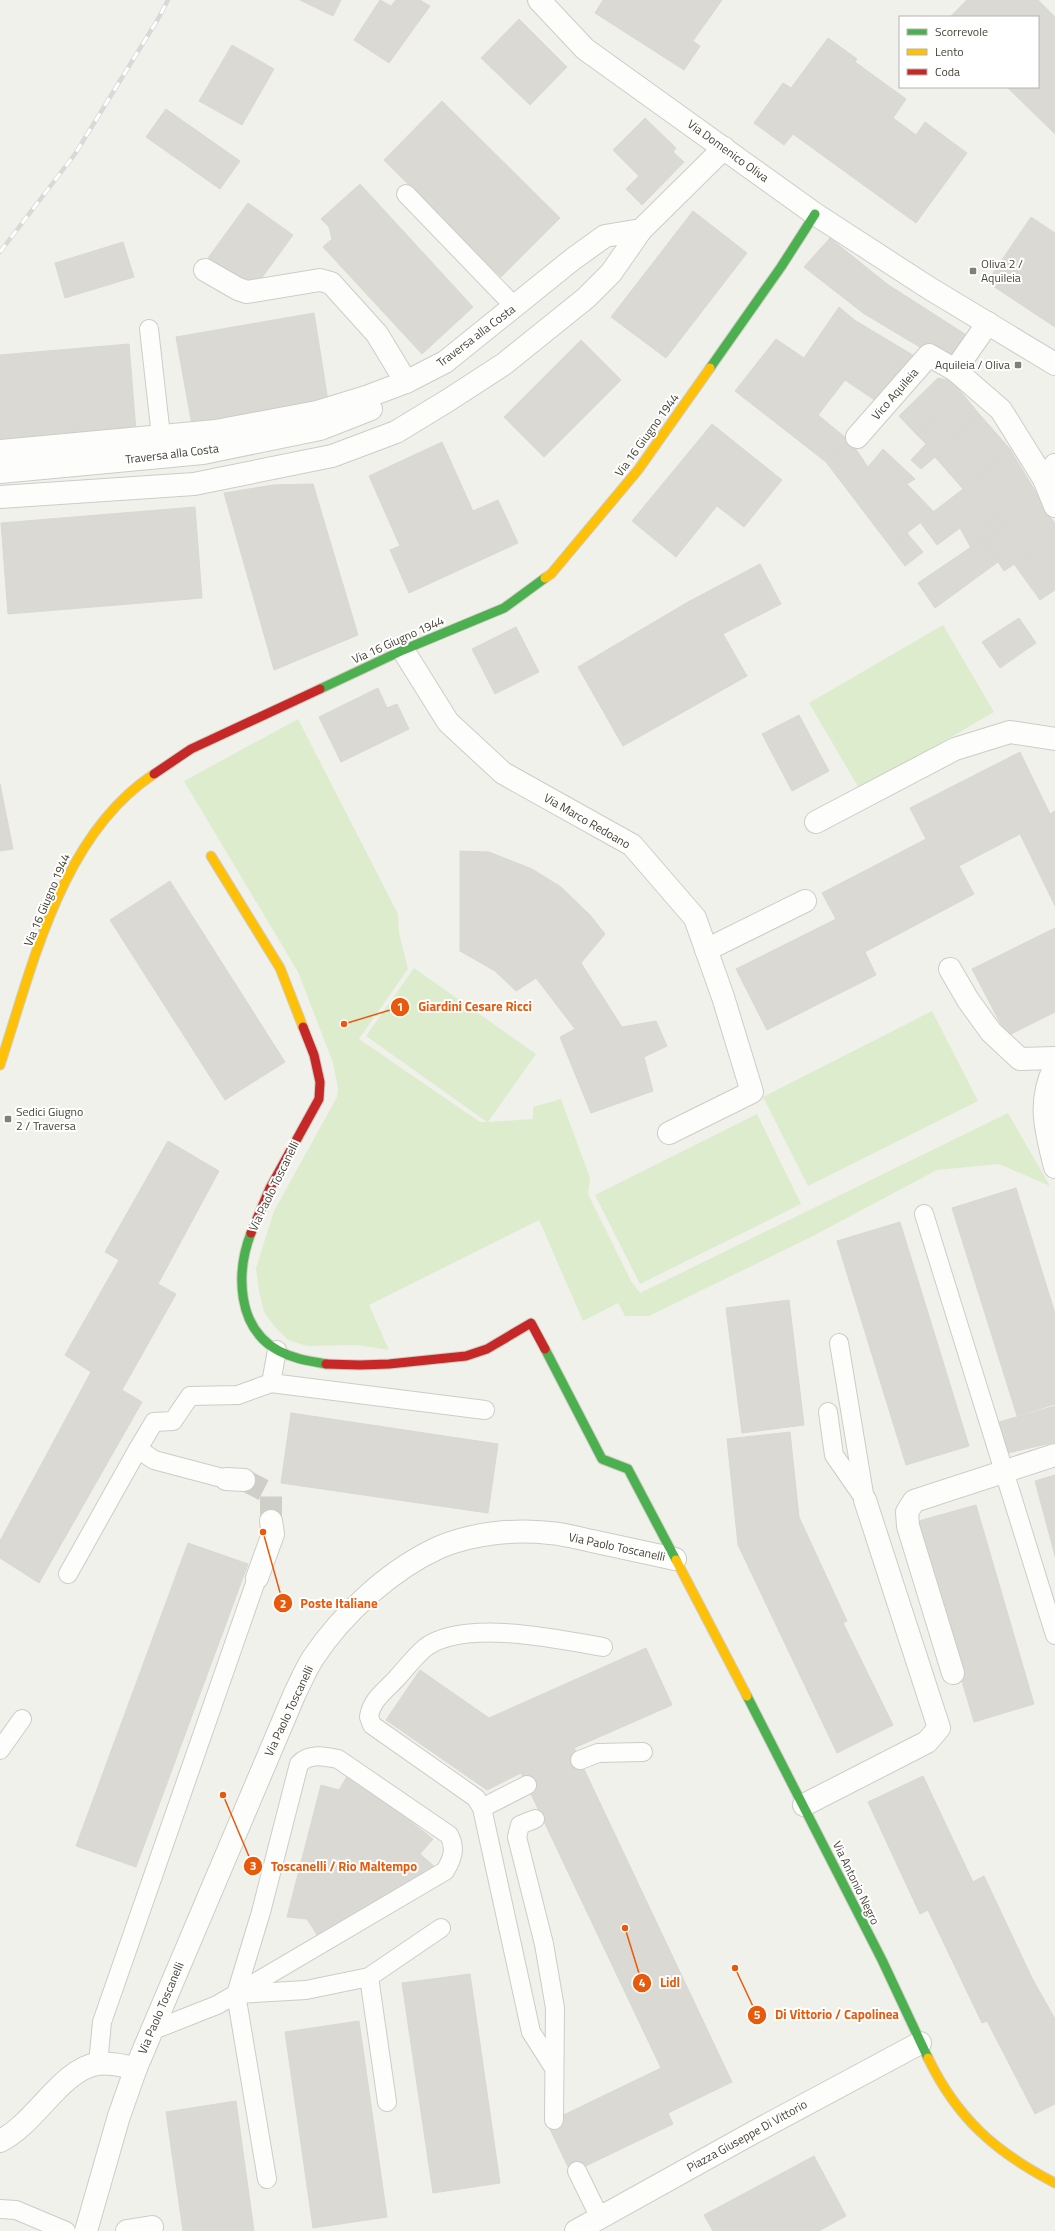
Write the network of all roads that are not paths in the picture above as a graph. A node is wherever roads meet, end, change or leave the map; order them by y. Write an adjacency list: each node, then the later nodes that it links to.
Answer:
1 (539, 0): 2 (street, Via Domenico Oliva)
2 (724, 148): 4 (street, Via Domenico Oliva); 5 (street)
3 (406, 194): 7 (lane)
4 (815, 214): 8 (street, Via Domenico Oliva); 20 (street, Via 16 Giugno 1944)
5 (640, 230): 7 (street, Traversa alla Costa); 18 (street)
6 (205, 270): 12 (street)
7 (514, 307): 12 (street, Traversa alla Costa)
8 (988, 323): 10 (street, Via Domenico Oliva); 11 (street)
9 (149, 329): 13 (lane)
10 (1055, 364)
11 (955, 370): 14 (street, Vico Aquileia); 17 (street)
12 (406, 382): 13 (street); 16 (street, Traversa alla Costa)
13 (161, 436): 15 (street)
14 (857, 437)
15 (0, 451)
16 (0, 472)
17 (1049, 472): 19 (street)
18 (0, 497)
19 (1055, 506)
20 (403, 650): 25 (street, Via Marco Redoano); 28 (street, Via 16 Giugno 1944)
21 (1055, 739): 22 (street)
22 (816, 822)
23 (211, 856): 34 (street, Via Paolo Toscanelli)
24 (805, 901): 25 (street)
25 (706, 950): 30 (street, Via Marco Redoano)
26 (950, 969): 27 (street)
27 (1055, 1058)
28 (0, 1065)
29 (1055, 1066): 31 (street)
30 (669, 1133)
31 (1055, 1168)
32 (924, 1214): 40 (lane)
33 (839, 1343): 42 (lane)
34 (277, 1350): 35 (lane); 44 (street, Via Paolo Toscanelli)
35 (271, 1383): 36 (lane); 38 (lane)
36 (485, 1410)
37 (828, 1412): 42 (lane)
38 (138, 1450): 41 (lane); 45 (lane)
39 (1055, 1455): 40 (street)
40 (1005, 1472): 47 (lane); 49 (street)
41 (235, 1479)
42 (865, 1500): 55 (street)
43 (271, 1521): 46 (street)
44 (675, 1559): 55 (street, Via Antonio Negro); 61 (street, Via Paolo Toscanelli)
45 (68, 1574)
46 (257, 1578): 63 (lane)
47 (1055, 1635)
48 (603, 1646): 56 (lane)
49 (953, 1673)
50 (22, 1718): 51 (lane)
51 (0, 1750)
52 (643, 1752): 53 (lane)
53 (580, 1760)
54 (528, 1785): 56 (lane)
55 (804, 1805): 62 (street, Via Antonio Negro)
56 (482, 1808): 65 (lane)
57 (535, 1819): 65 (lane)
58 (441, 1928): 59 (lane)
59 (369, 1977): 60 (lane); 66 (lane)
60 (236, 1994): 60 (lane); 61 (lane); 70 (lane)
61 (151, 2031): 64 (street, Via Paolo Toscanelli)
62 (920, 2043): 71 (street, Via Antonio Negro); 73 (street, Piazza Giuseppe Di Vittorio)
63 (98, 2064): 64 (street); 68 (street)
64 (136, 2068): 76 (street, Via Paolo Toscanelli)
65 (554, 2068): 67 (lane)
66 (387, 2102)
67 (554, 2120)
68 (0, 2141)
69 (577, 2170): 73 (lane)
70 (267, 2180)
71 (1055, 2183)
72 (0, 2209): 75 (lane)
73 (600, 2218): 78 (street, Piazza Giuseppe Di Vittorio)
74 (152, 2227): 77 (street)
75 (66, 2231)
76 (86, 2231)
77 (127, 2231)
78 (576, 2231)

